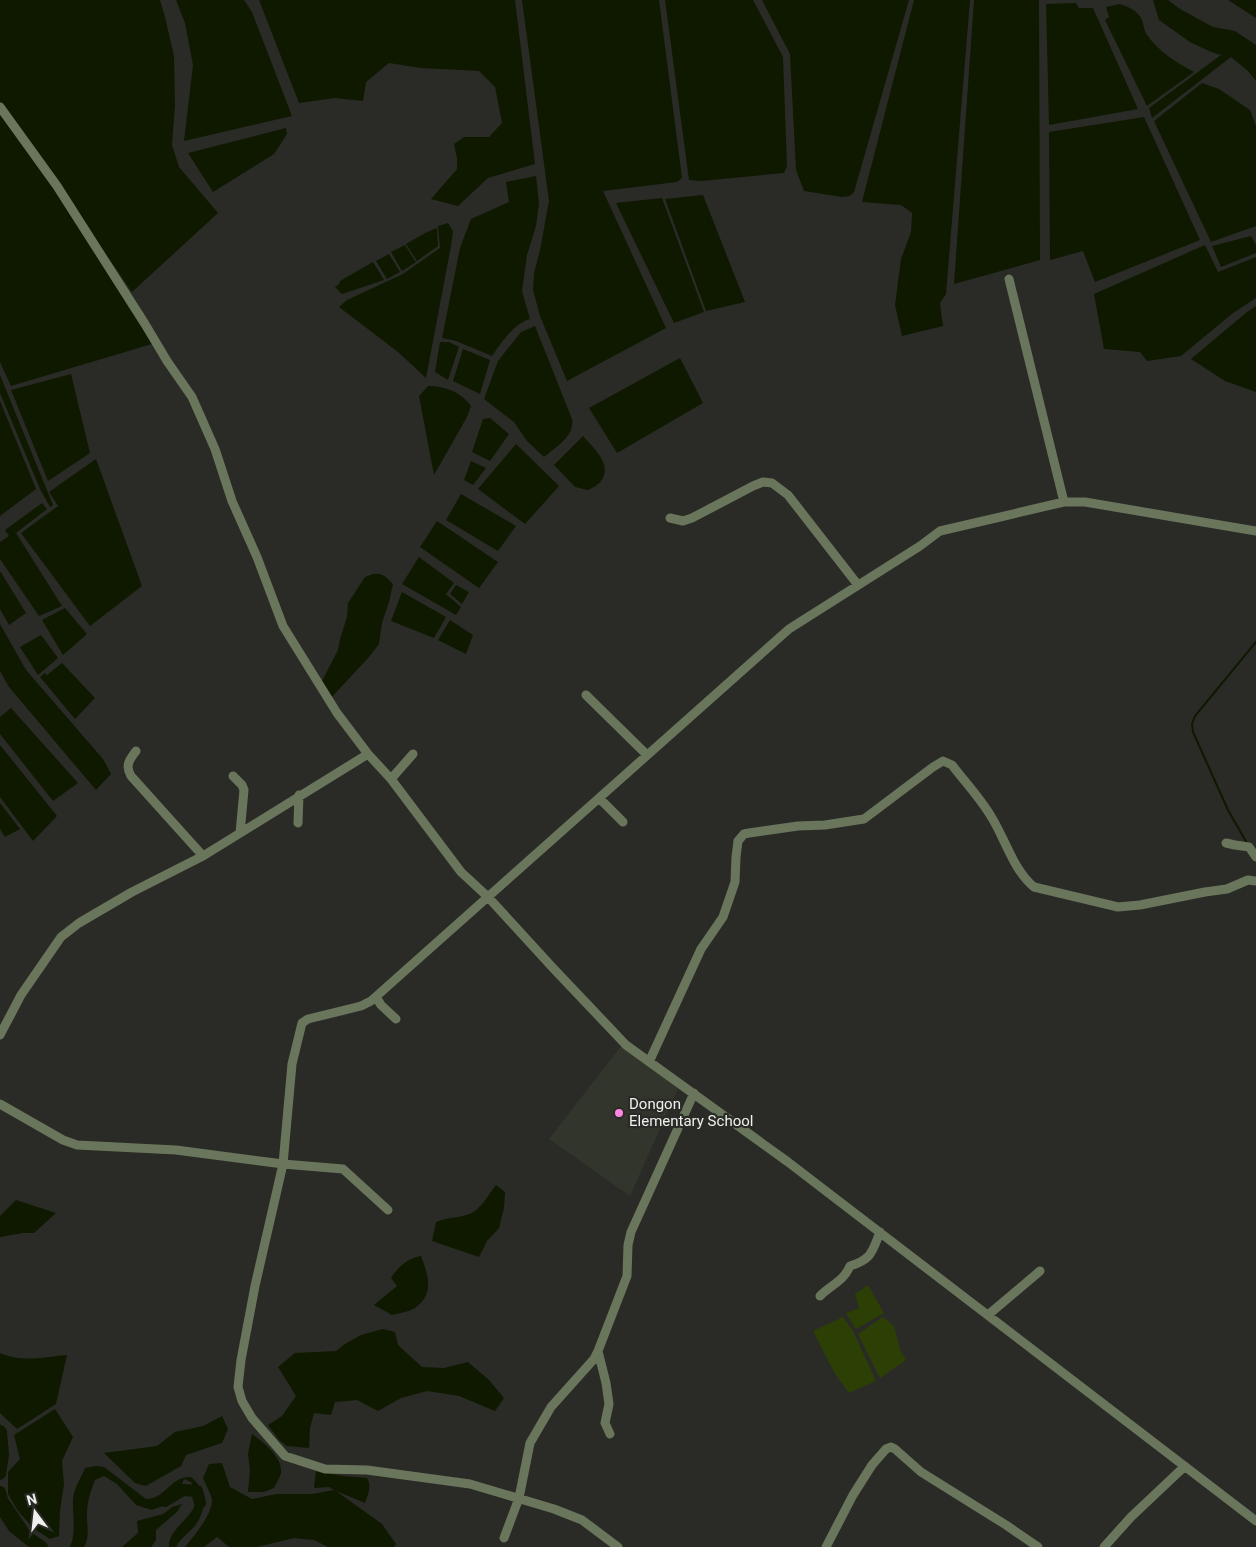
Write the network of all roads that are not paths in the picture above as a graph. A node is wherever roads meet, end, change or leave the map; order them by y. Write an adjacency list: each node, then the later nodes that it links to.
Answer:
1 (0, 107): 9 (street)
2 (1009, 279): 3 (street)
3 (1064, 502): 5 (street); 6 (street)
4 (670, 518): 6 (street)
5 (1256, 531)
6 (858, 585): 11 (street)
7 (586, 695): 11 (street)
8 (136, 751): 20 (street)
9 (368, 754): 13 (street); 14 (street)
10 (413, 754): 13 (street)
11 (647, 755): 15 (street)
12 (233, 776): 18 (street)
13 (391, 779): 23 (street)
14 (299, 795): 17 (street); 18 (street)
15 (599, 798): 16 (street); 23 (street)
16 (623, 822)
17 (298, 823)
18 (240, 834): 20 (street)
19 (1226, 843): 21 (street)
20 (203, 856): 26 (street)
21 (1256, 857)
22 (1256, 882): 27 (street)
23 (488, 897): 24 (street); 27 (street)
24 (376, 997): 25 (street); 30 (street)
25 (396, 1019)
26 (0, 1035)
27 (649, 1062): 28 (street)
28 (694, 1093): 32 (street); 36 (street)
29 (0, 1104): 30 (street)
30 (283, 1164): 31 (street); 39 (street)
31 (388, 1210)
32 (880, 1232): 34 (street); 35 (street)
33 (1040, 1271): 35 (street)
34 (820, 1296)
35 (988, 1315): 38 (street)
36 (598, 1351): 37 (street); 39 (street)
37 (610, 1434)
38 (1185, 1466): 40 (street); 45 (street)
39 (519, 1498): 41 (street); 42 (street)
40 (1256, 1521)
41 (504, 1538)
42 (618, 1547)
43 (826, 1547): 44 (street)
44 (1038, 1547)
45 (1104, 1547)

